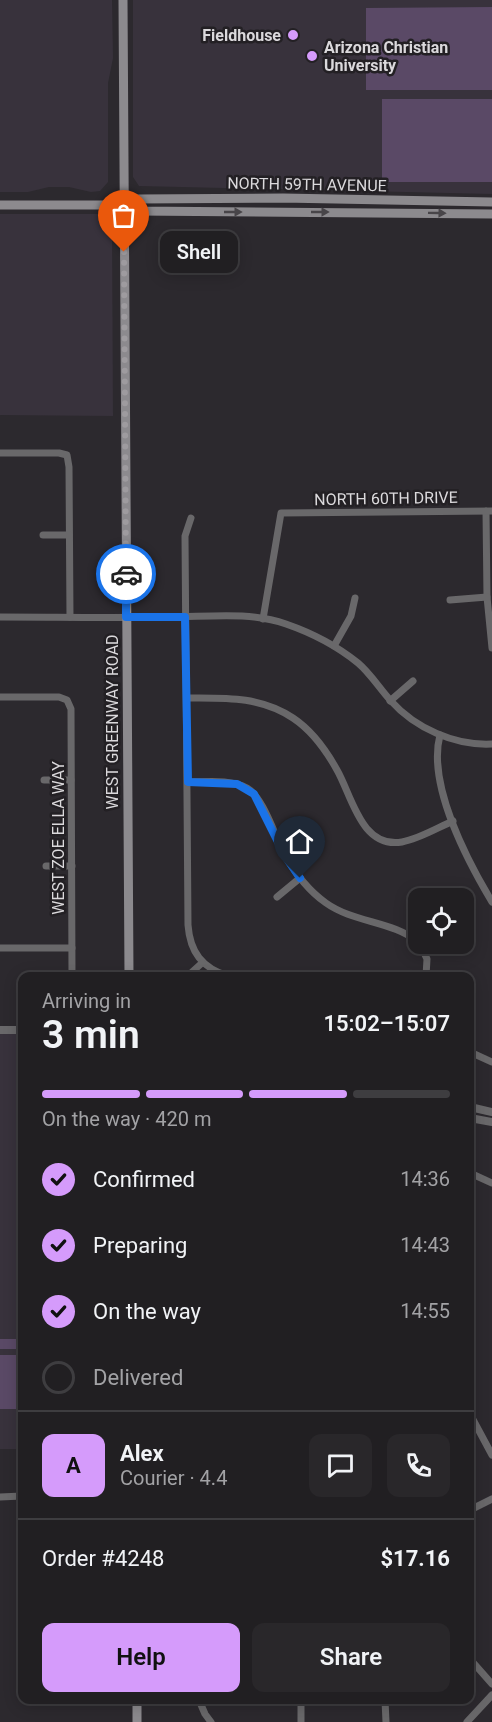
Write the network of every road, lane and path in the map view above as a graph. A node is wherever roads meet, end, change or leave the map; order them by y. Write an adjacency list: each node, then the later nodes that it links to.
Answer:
1 (123, 0): 6 (main road, WEST GREENWAY ROAD)
2 (204, 198): 3 (main road, NORTH 59TH AVENUE); 6 (main road, NORTH 59TH AVENUE); 7 (main road)
3 (261, 198): 4 (main road, NORTH 59TH AVENUE); 8 (main road)
4 (492, 202)
5 (0, 205): 6 (main road, NORTH 59TH AVENUE)
6 (123, 205): 7 (main road, NORTH 59TH AVENUE); 20 (main road, WEST GREENWAY ROAD)
7 (205, 212): 8 (main road, NORTH 59TH AVENUE, one-way to 8)
8 (261, 212): 9 (main road, NORTH 59TH AVENUE, one-way to 9)
9 (492, 214)
10 (0, 453): 14 (street)
11 (489, 511): 15 (street); 22 (street, NORTH 60TH DRIVE)
12 (191, 518): 21 (street)
13 (43, 535): 14 (street)
14 (69, 535): 19 (street)
15 (487, 597): 17 (street); 24 (street)
16 (355, 598): 23 (street)
17 (450, 600)
18 (0, 616): 19 (street)
19 (70, 617): 20 (street)
20 (126, 617): 21 (street); 46 (main road, WEST GREENWAY ROAD)
21 (185, 617): 22 (street); 27 (street)
22 (263, 619): 23 (street)
23 (334, 646): 28 (street)
24 (492, 648)
25 (413, 681): 28 (street)
26 (0, 697): 32 (street, WEST ZOE ELLA WAY)
27 (187, 698): 33 (street); 34 (street)
28 (390, 700): 29 (street)
29 (440, 735): 30 (street); 34 (street)
30 (492, 744)
31 (45, 780): 32 (street)
32 (71, 780): 36 (street, WEST ZOE ELLA WAY)
33 (188, 782): 37 (street); 44 (street)
34 (453, 821): 39 (street)
35 (46, 866): 36 (street)
36 (72, 866): 42 (street, WEST ZOE ELLA WAY)
37 (300, 878): 38 (street); 40 (street)
38 (277, 897)
39 (492, 902)
40 (408, 937)
41 (0, 948): 42 (street)
42 (72, 948): 45 (street, WEST ZOE ELLA WAY)
43 (424, 954): 49 (street)
44 (202, 963): 47 (street); 48 (street)
45 (72, 972)
46 (129, 972)
47 (192, 972)
48 (215, 972)
49 (426, 972)
50 (0, 1030): 51 (street)
51 (18, 1030)
52 (474, 1054): 53 (street)
53 (492, 1062)
54 (474, 1108): 55 (street)
55 (492, 1112)
56 (474, 1119): 57 (street)
57 (492, 1122)
58 (474, 1175): 59 (street)
59 (492, 1183)
60 (474, 1424): 61 (street)
61 (492, 1455)
62 (18, 1496): 63 (street)
63 (0, 1497)
64 (492, 1499): 65 (street)
65 (474, 1508)
66 (474, 1664): 67 (street)
67 (492, 1684)
68 (492, 1695): 77 (street)
69 (137, 1704): 73 (main road)
70 (201, 1704): 74 (street)
71 (301, 1704): 75 (street)
72 (385, 1704): 76 (street)
73 (137, 1722)
74 (211, 1722)
75 (301, 1722)
76 (386, 1722)
77 (467, 1722)

